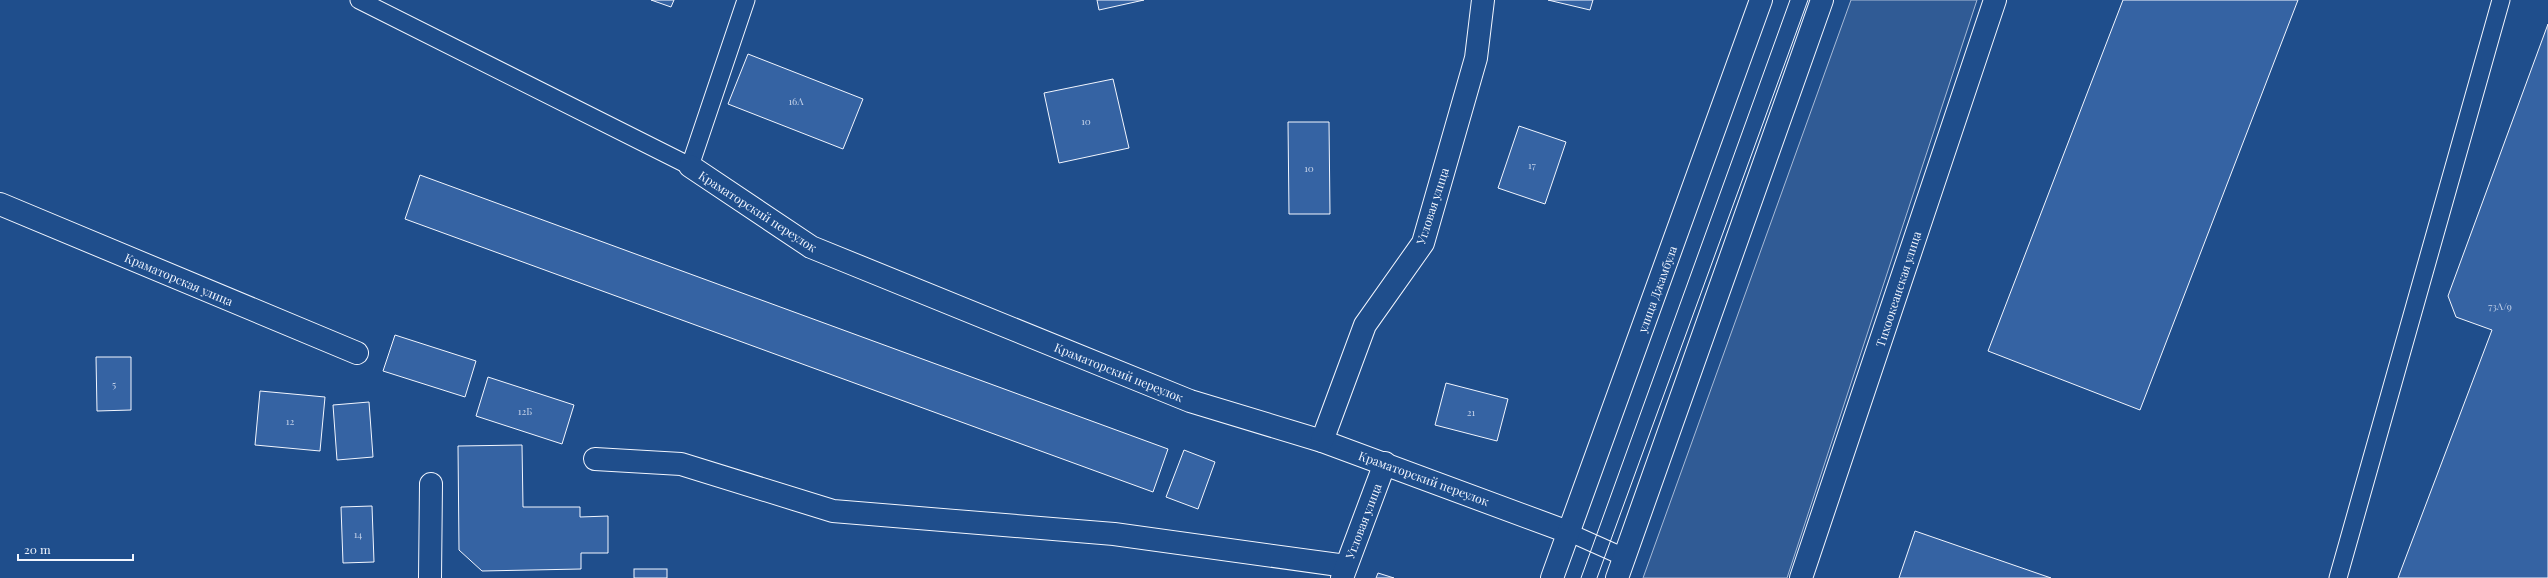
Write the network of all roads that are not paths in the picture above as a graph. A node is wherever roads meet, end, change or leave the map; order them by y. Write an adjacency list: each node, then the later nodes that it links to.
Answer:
1 (360, 0): 8 (lane)
2 (746, 0): 8 (lane)
3 (1483, 0): 11 (street, Угловая улица)
4 (1762, 0): 15 (street, улица Джамбула)
5 (1822, 0): 16 (street)
6 (1995, 0): 21 (street, Тихоокеанская улица)
7 (2501, 0): 22 (lane)
8 (690, 166): 11 (street, Краматорский переулок)
9 (0, 204): 10 (street, Краматорская улица)
10 (357, 353)
11 (1322, 440): 13 (street, Краматорский переулок)
12 (594, 459): 17 (street)
13 (1385, 463): 15 (street, Краматорский переулок); 17 (street, Угловая улица)
14 (431, 484): 18 (street)
15 (1568, 532): 16 (lane); 19 (street, улица Джамбула)
16 (1624, 557): 20 (street)
17 (1344, 572)
18 (430, 578)
19 (1552, 578)
20 (1617, 578)
21 (1801, 578)
22 (2338, 578)

